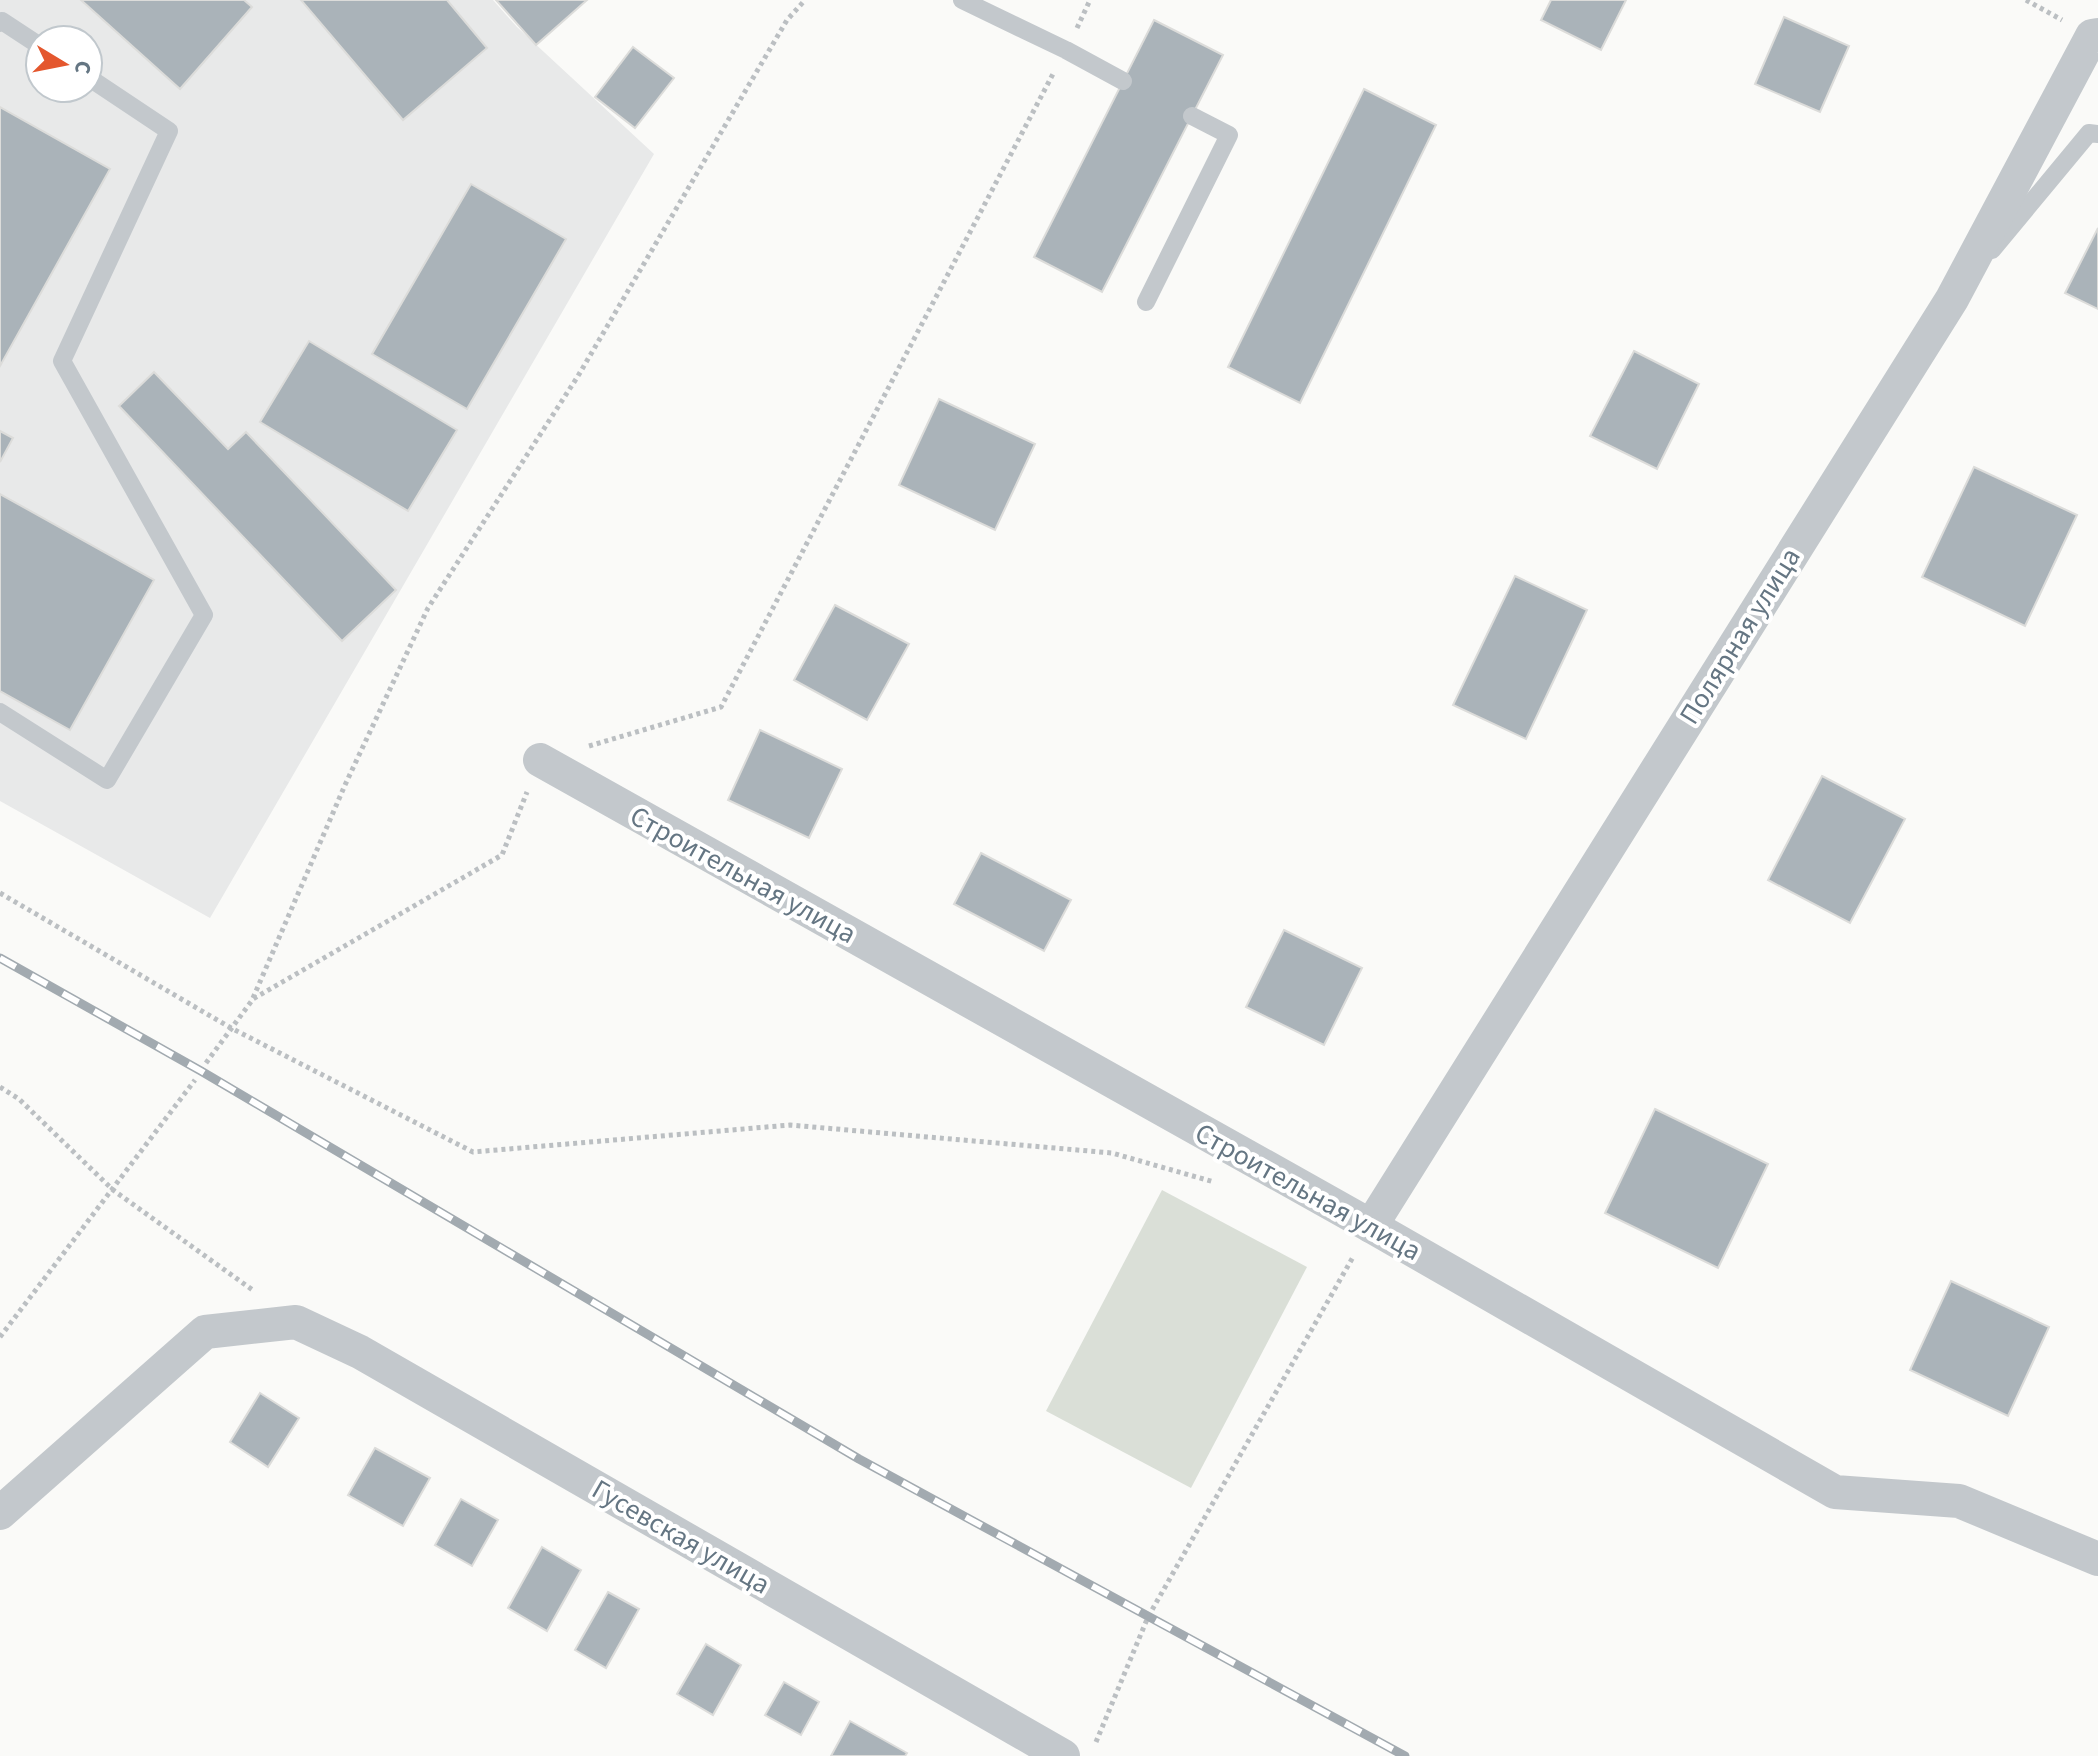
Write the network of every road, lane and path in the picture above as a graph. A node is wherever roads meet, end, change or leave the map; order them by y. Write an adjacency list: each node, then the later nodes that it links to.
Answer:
1 (805, 0): 17 (path)
2 (962, 0): 7 (lane)
3 (1090, 0): 7 (path)
4 (0, 23): 5 (lane)
5 (24, 35)
6 (2095, 35): 12 (street, Полярная улица)
7 (1066, 50): 8 (lane); 15 (path)
8 (1123, 81)
9 (104, 88): 14 (lane)
10 (1192, 116): 13 (lane)
11 (2098, 134): 12 (lane)
12 (1952, 299): 24 (street, Полярная улица)
13 (1146, 302)
14 (0, 712)
15 (540, 760): 17 (path); 24 (street, Строительная улица)
16 (0, 893): 18 (path)
17 (253, 999): 18 (path)
18 (231, 1028): 19 (path); 22 (path)
19 (206, 1063)
20 (195, 1080): 23 (path)
21 (0, 1087): 23 (path)
22 (1219, 1183)
23 (113, 1190): 25 (path); 26 (path)
24 (1371, 1226): 28 (street, Строительная улица); 29 (path)
25 (296, 1322): 27 (street); 30 (street, Гусевская улица)
26 (0, 1337)
27 (0, 1513)
28 (2098, 1559)
29 (1096, 1742)
30 (1063, 1756)

